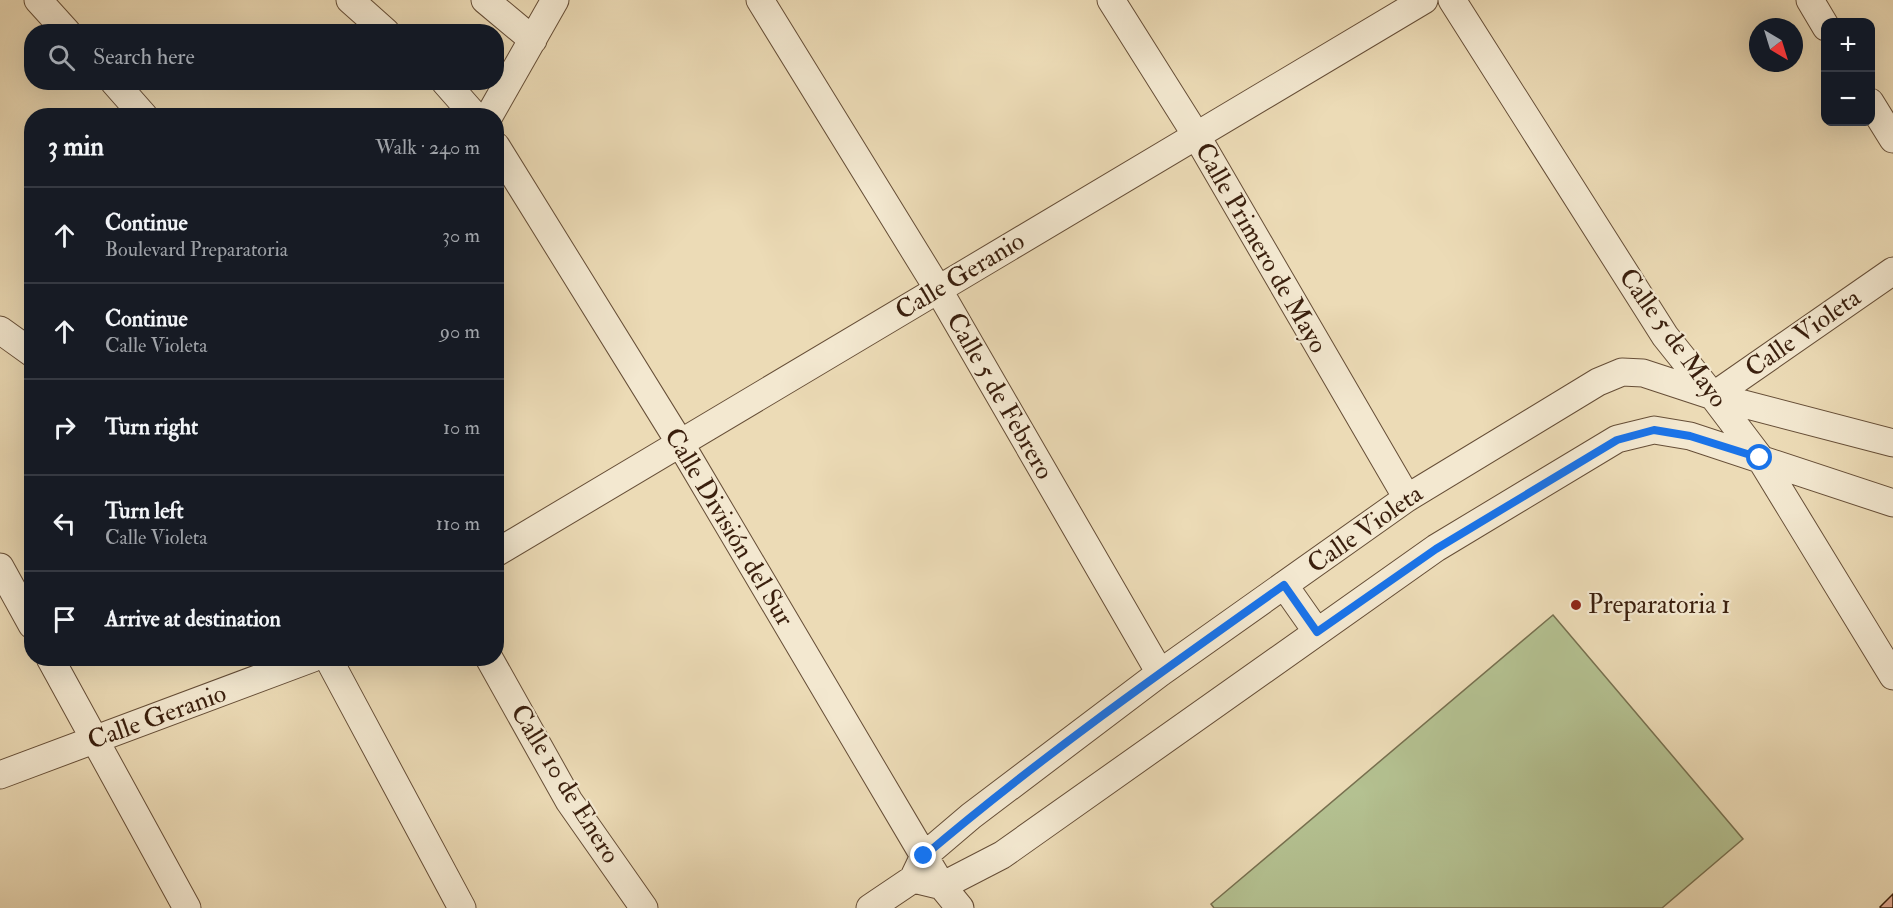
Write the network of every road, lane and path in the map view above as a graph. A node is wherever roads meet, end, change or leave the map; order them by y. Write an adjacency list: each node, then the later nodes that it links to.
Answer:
1 (38, 0): 11 (street)
2 (350, 0): 12 (street)
3 (484, 0): 13 (street)
4 (555, 0): 13 (street)
5 (760, 0): 24 (street, Calle 5 de Febrero)
6 (1111, 0): 20 (street, Calle Primero de Mayo)
7 (1424, 0): 20 (street, Calle Geranio)
8 (1452, 0): 27 (street, Calle 5 de Mayo)
9 (1810, 0): 10 (street)
10 (1821, 19)
11 (60, 24)
12 (377, 24)
13 (533, 40): 18 (street)
14 (121, 90): 16 (street)
15 (452, 90): 17 (street)
16 (137, 108)
17 (468, 108)
18 (494, 108)
19 (1875, 110): 21 (street)
20 (1196, 135): 24 (street, Calle Geranio); 31 (street, Calle Primero de Mayo)
21 (1893, 140)
22 (504, 159): 28 (street, Calle División del Sur)
23 (1893, 271): 27 (street, Calle Violeta)
24 (938, 289): 28 (street, Calle Geranio); 42 (street, Calle 5 de Febrero)
25 (0, 330): 26 (street)
26 (24, 346)
27 (1713, 396): 29 (street); 30 (street, Calle 5 de Mayo); 31 (street, Calle Violeta)
28 (680, 443): 33 (street, Calle Geranio); 46 (street, Calle División del Sur)
29 (1893, 443)
30 (1760, 458): 32 (street); 37 (street); 43 (street, Calle 5 de Mayo)
31 (1407, 498): 35 (street, Calle Violeta)
32 (1893, 503)
33 (504, 548)
34 (0, 567): 36 (street)
35 (1284, 585): 37 (street); 42 (street, Calle Violeta)
36 (24, 610)
37 (1317, 632): 47 (street)
38 (54, 666): 44 (street)
39 (292, 666): 44 (street, Calle Geranio)
40 (332, 666): 49 (street)
41 (493, 666): 50 (street, Calle 10 de Enero)
42 (1160, 673): 46 (street, Calle Violeta)
43 (1893, 676)
44 (94, 740): 45 (street, Calle Geranio); 48 (street)
45 (0, 775)
46 (918, 868): 47 (street, Calle División del Sur); 51 (street, Calle Violeta)
47 (942, 886): 52 (street, Calle División del Sur)
48 (187, 908)
49 (462, 908)
50 (645, 908)
51 (870, 908)
52 (960, 908)

